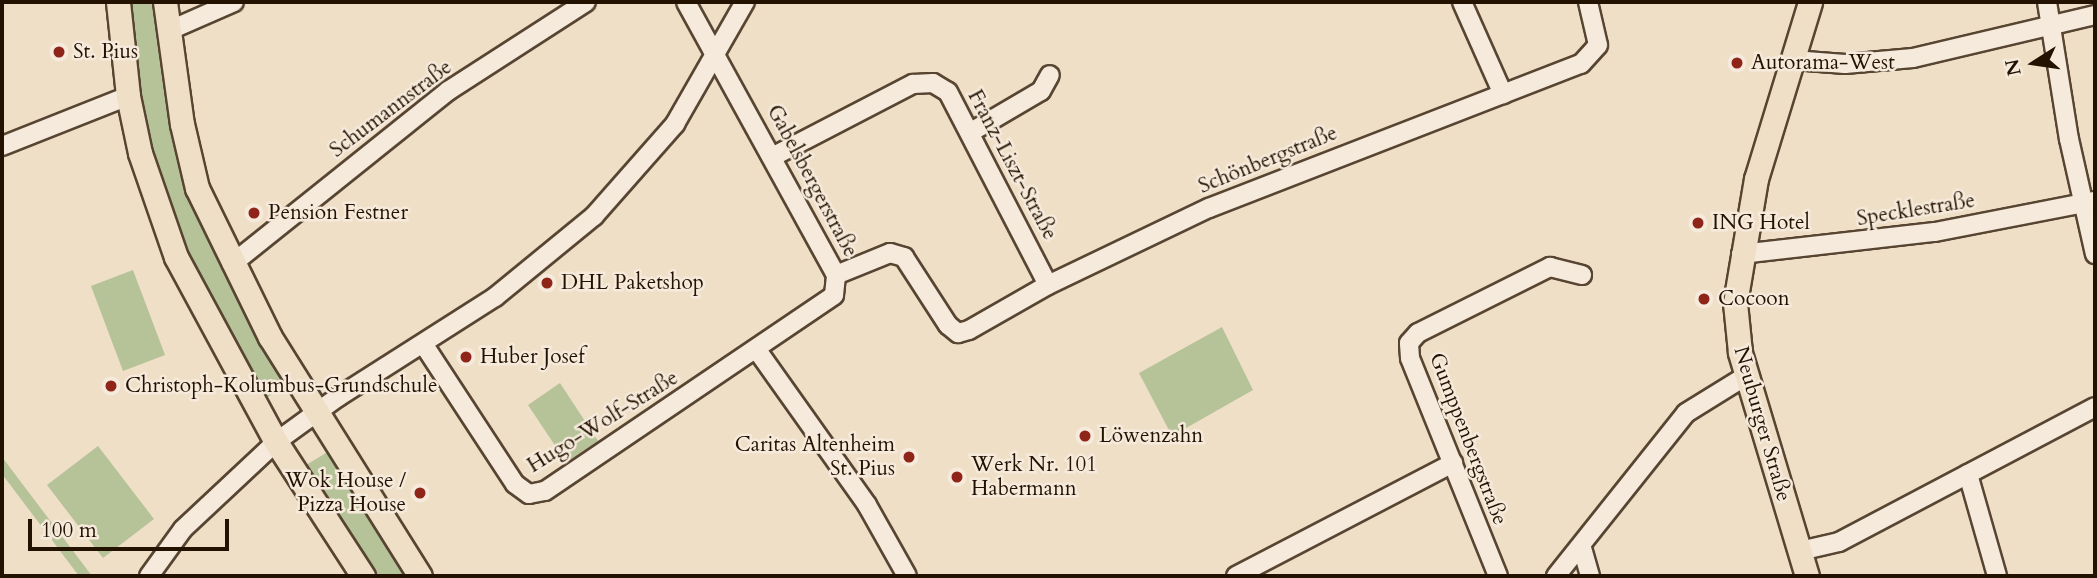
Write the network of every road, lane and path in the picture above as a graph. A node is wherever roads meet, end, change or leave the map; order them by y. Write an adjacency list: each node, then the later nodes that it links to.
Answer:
1 (118, 2): 20 (main road)
2 (165, 2): 15 (main road)
3 (234, 2): 15 (street)
4 (586, 2): 27 (street, Schumannstraße)
5 (686, 2): 16 (street, Gabelsbergerstraße)
6 (745, 2): 16 (street)
7 (1462, 2): 19 (street)
8 (1588, 2): 19 (street, Schönbergstraße)
9 (1810, 2): 13 (main road, Neuburger Straße)
10 (1820, 2): 13 (main road, Neuburger Straße)
11 (2047, 2): 14 (street)
12 (2095, 15): 14 (street)
13 (1805, 26): 17 (main road, Neuburger Straße)
14 (2051, 26): 17 (street); 24 (street)
15 (168, 32): 27 (main road)
16 (718, 53): 23 (street, Gabelsbergerstraße); 32 (street)
17 (1793, 60): 25 (main road, Neuburger Straße)
18 (1050, 75): 21 (street)
19 (1503, 94): 30 (street, Schönbergstraße)
20 (128, 96): 22 (street); 37 (main road)
21 (971, 132): 23 (street, Franz-Liszt-Straße); 30 (street, Franz-Liszt-Straße)
22 (2, 146)
23 (772, 157): 28 (street, Gabelsbergerstraße)
24 (2089, 203): 25 (street, Specklestraße); 26 (street)
25 (1741, 254): 34 (main road, Neuburger Straße)
26 (2095, 254)
27 (232, 264): 36 (main road)
28 (836, 275): 31 (street, Gabelsbergerstraße); 33 (street, Hugo-Wolf-Straße)
29 (1583, 275): 38 (street, Gumppenbergstraße)
30 (1048, 285): 31 (street, Schönbergstraße)
31 (958, 333)
32 (424, 345): 33 (street, Hugo-Wolf-Straße); 36 (street)
33 (757, 350): 45 (street)
34 (1746, 376): 40 (street); 41 (main road, Neuburger Straße)
35 (2095, 407): 39 (street)
36 (315, 412): 37 (street); 44 (main road)
37 (276, 442): 42 (street); 43 (main road)
38 (1453, 463): 46 (street); 47 (street, Gumppenbergstraße)
39 (1968, 474): 41 (street); 51 (street)
40 (1582, 548): 48 (street); 49 (street)
41 (1800, 551): 50 (main road, Neuburger Straße)
42 (149, 576)
43 (363, 576)
44 (420, 576)
45 (907, 576)
46 (1236, 576)
47 (1498, 576)
48 (1556, 576)
49 (1590, 576)
50 (1807, 576)
51 (1997, 576)

